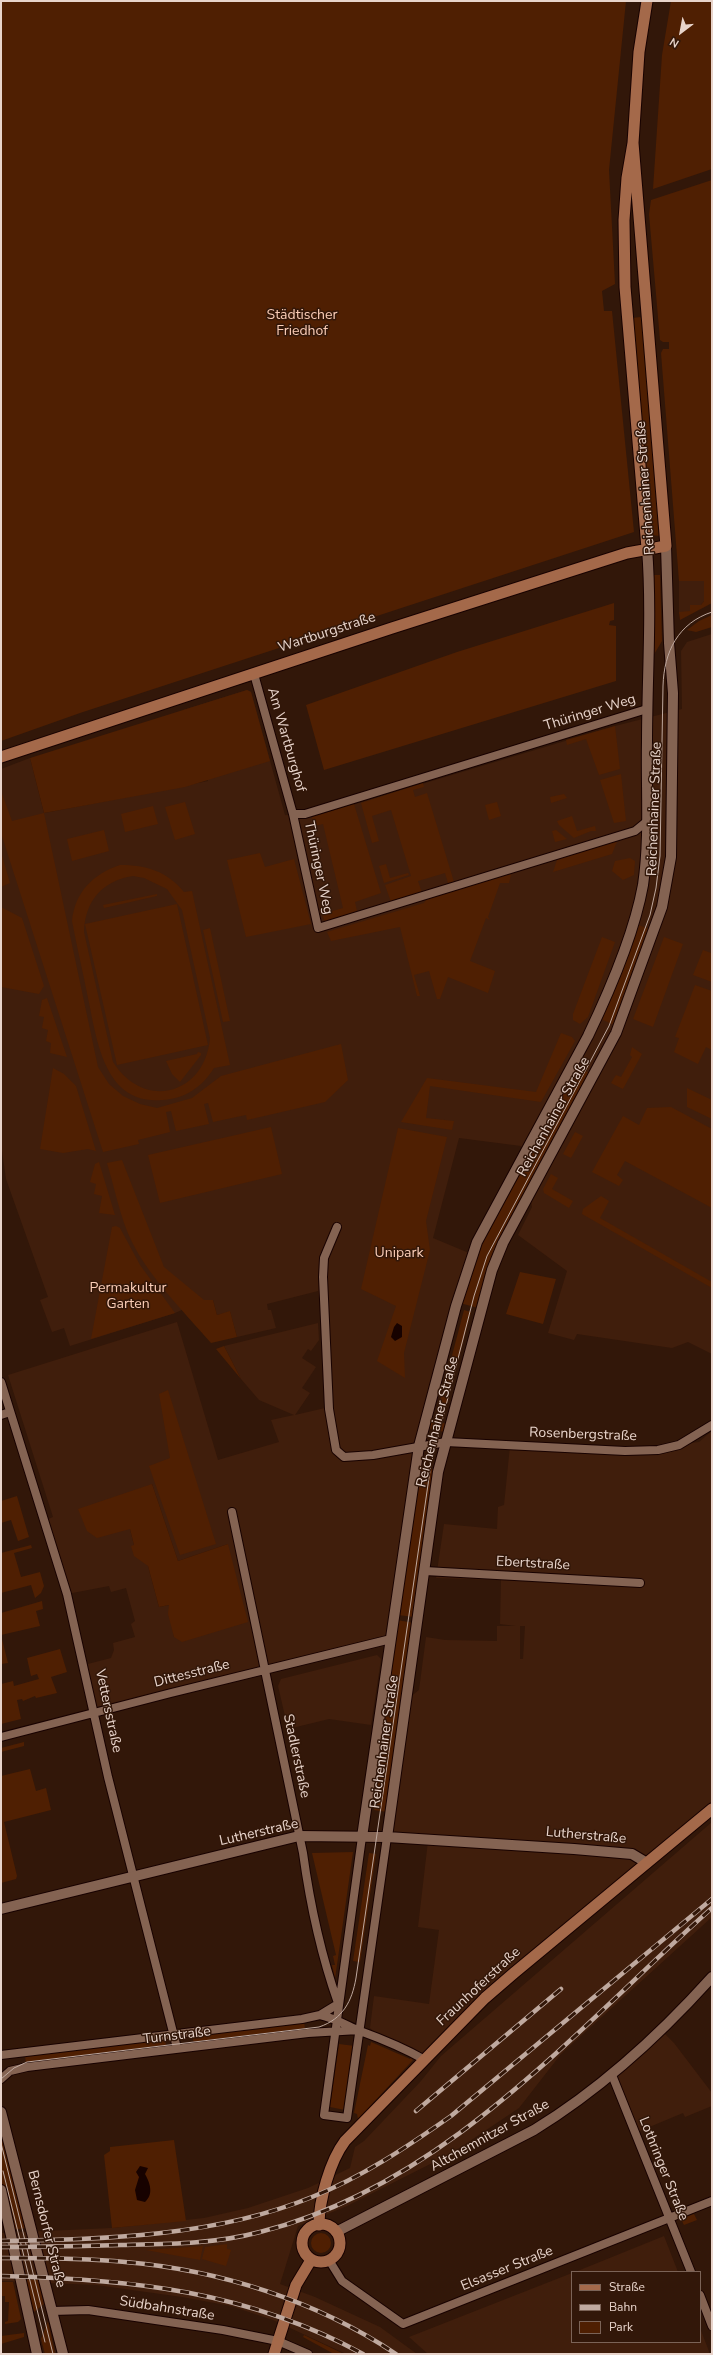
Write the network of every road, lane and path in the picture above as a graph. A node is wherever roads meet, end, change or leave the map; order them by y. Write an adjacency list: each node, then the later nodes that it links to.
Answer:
1 (647, 1): 2 (main road, Reichenhainer Straße)
2 (633, 143): 3 (main road, Reichenhainer Straße); 4 (main road, Reichenhainer Straße)
3 (666, 546): 4 (main road, Wartburgstraße); 15 (street, Reichenhainer Straße)
4 (647, 548): 5 (main road, Wartburgstraße); 6 (street, Reichenhainer Straße)
5 (254, 674): 7 (main road, Wartburgstraße); 8 (street, Am Wartburghof)
6 (647, 710): 8 (street, Thüringer Weg); 9 (street, Reichenhainer Straße)
7 (1, 757)
8 (293, 814): 9 (street, Thüringer Weg)
9 (646, 822): 16 (street, Reichenhainer Straße)
10 (337, 1227): 16 (street, Reichenhainer Straße)
11 (1, 1382): 12 (street, Vettersstraße)
12 (10, 1412): 13 (street); 22 (street, Vettersstraße)
13 (1, 1415)
14 (712, 1425): 15 (street, Rosenbergstraße)
15 (446, 1442): 16 (street, Rosenbergstraße); 18 (street, Reichenhainer Straße)
16 (419, 1446): 20 (street, Reichenhainer Straße)
17 (232, 1512): 21 (street, Stadlerstraße)
18 (424, 1571): 19 (street, Ebertstraße); 27 (street, Reichenhainer Straße)
19 (640, 1583)
20 (391, 1639): 21 (street, Dittesstraße); 26 (street, Reichenhainer Straße)
21 (265, 1669): 22 (street, Dittesstraße); 25 (street, Stadlerstraße)
22 (95, 1713): 23 (street, Dittesstraße); 29 (street, Vettersstraße)
23 (1, 1737)
24 (712, 1809): 28 (main road, Fraunhoferstraße)
25 (299, 1836): 26 (street, Lutherstraße); 29 (street, Lutherstraße); 32 (street, Stadlerstraße)
26 (362, 1837): 27 (street, Lutherstraße); 32 (street, Reichenhainer Straße)
27 (386, 1837): 28 (street, Lutherstraße); 35 (street, Reichenhainer Straße)
28 (647, 1863): 40 (main road, Fraunhoferstraße)
29 (134, 1877): 30 (street, Lutherstraße); 37 (street, Vettersstraße)
30 (1, 1909)
31 (712, 1977): 41 (street, Altchemnitzer Straße)
32 (338, 2004): 33 (street, Turnstraße); 34 (street, Reichenhainer Straße)
33 (320, 2014): 34 (street, Turnstraße); 37 (street, Turnstraße)
34 (336, 2019): 35 (street, Turnstraße); 36 (street, Reichenhainer Straße)
35 (359, 2030): 36 (street, Turnstraße); 36 (street, Reichenhainer Straße); 40 (street, Turnstraße)
36 (334, 2031): 38 (street, Turnstraße)
37 (174, 2034): 38 (street, Vettersstraße); 39 (street, Turnstraße)
38 (177, 2048): 42 (street, Turnstraße)
39 (1, 2055)
40 (425, 2060): 47 (main road, Fraunhoferstraße)
41 (612, 2075): 46 (street, Lothringer Straße); 48 (street, Altchemnitzer Straße)
42 (1, 2079)
43 (1, 2112): 53 (street, Bernsdorfer Straße)
44 (1, 2190): 56 (street)
45 (712, 2201): 46 (street, Elsasser Straße)
46 (669, 2218): 50 (street, Elsasser Straße); 51 (street, Lothringer Straße)
47 (318, 2225): 48 (main road); 49 (main road)
48 (336, 2232): 50 (main road)
49 (312, 2260): 50 (main road); 55 (main road)
50 (329, 2260)
51 (691, 2271)
52 (701, 2298): 54 (street)
53 (52, 2311): 55 (street, Südbahnstraße); 57 (street, Bernsdorfer Straße)
54 (712, 2326)
55 (278, 2341): 58 (main road); 59 (street, Südbahnstraße)
56 (37, 2354)
57 (63, 2354)
58 (274, 2354)
59 (308, 2354)

